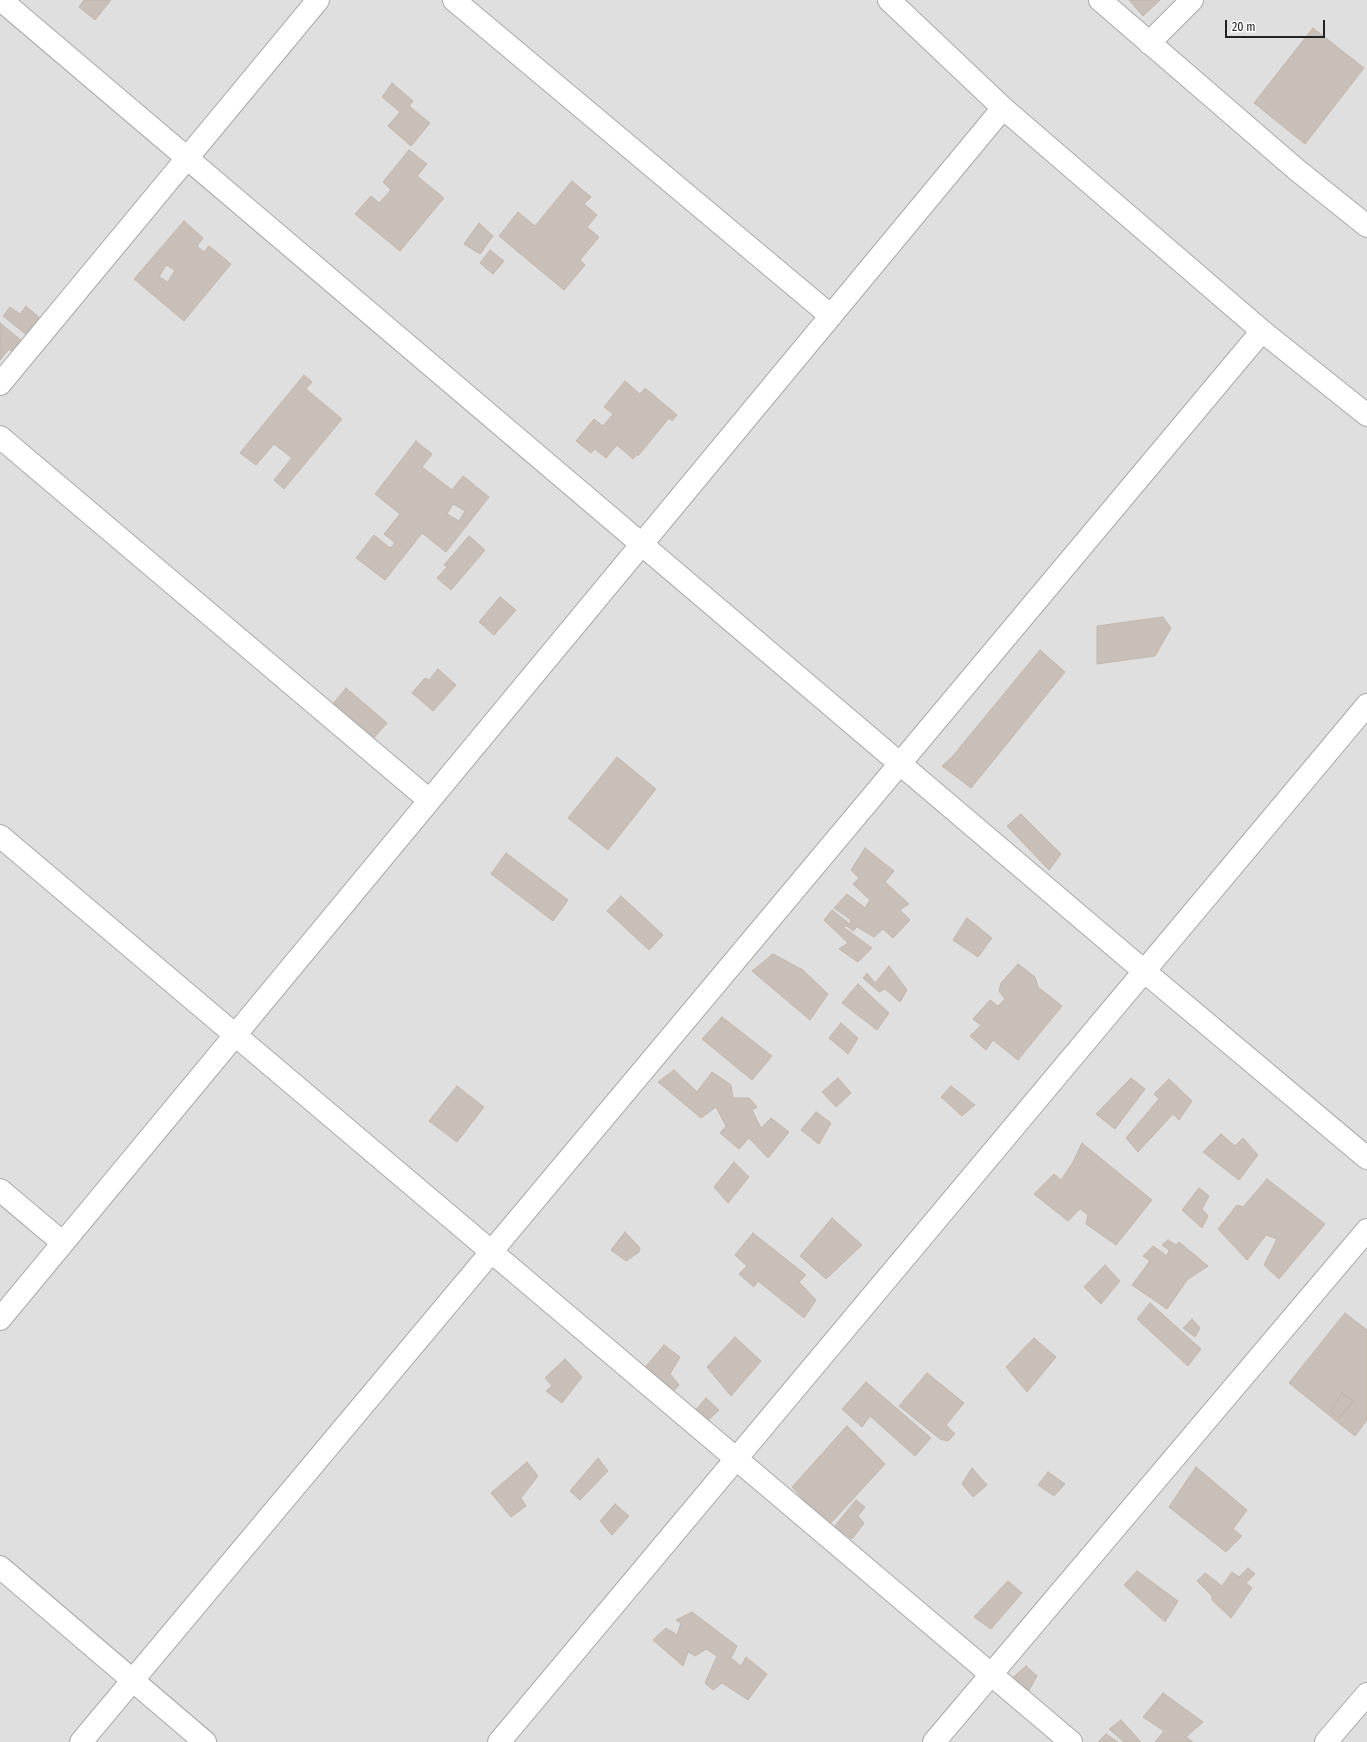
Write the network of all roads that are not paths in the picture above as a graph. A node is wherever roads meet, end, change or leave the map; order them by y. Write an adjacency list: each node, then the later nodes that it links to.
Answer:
1 (1, 0): 9 (street)
2 (318, 0): 9 (street)
3 (454, 0): 11 (street)
4 (889, 0): 8 (street)
5 (1100, 0): 7 (street)
6 (1192, 0): 7 (street)
7 (1149, 43): 10 (street)
8 (1003, 108): 11 (street); 12 (street)
9 (187, 158): 13 (street); 16 (street)
10 (1367, 226)
11 (831, 316): 16 (street)
12 (1262, 331): 14 (street); 18 (street)
13 (0, 384)
14 (1367, 415)
15 (0, 437): 19 (street)
16 (642, 544): 18 (street); 19 (street)
17 (1367, 705): 21 (street)
18 (900, 764): 21 (street); 27 (street)
19 (429, 800): 22 (street)
20 (0, 836): 22 (street)
21 (1144, 971): 23 (street); 29 (street)
22 (235, 1035): 26 (street); 27 (street)
23 (1367, 1158)
24 (0, 1190): 26 (street)
25 (1367, 1230): 31 (street)
26 (63, 1243): 28 (street)
27 (492, 1252): 29 (street); 32 (street)
28 (0, 1319)
29 (736, 1459): 31 (street); 36 (street)
30 (0, 1567): 32 (street)
31 (992, 1674): 37 (street); 38 (street)
32 (133, 1680): 34 (street); 35 (street)
33 (1367, 1694): 39 (street)
34 (82, 1742)
35 (205, 1742)
36 (499, 1742)
37 (934, 1742)
38 (1071, 1742)
39 (1326, 1742)

